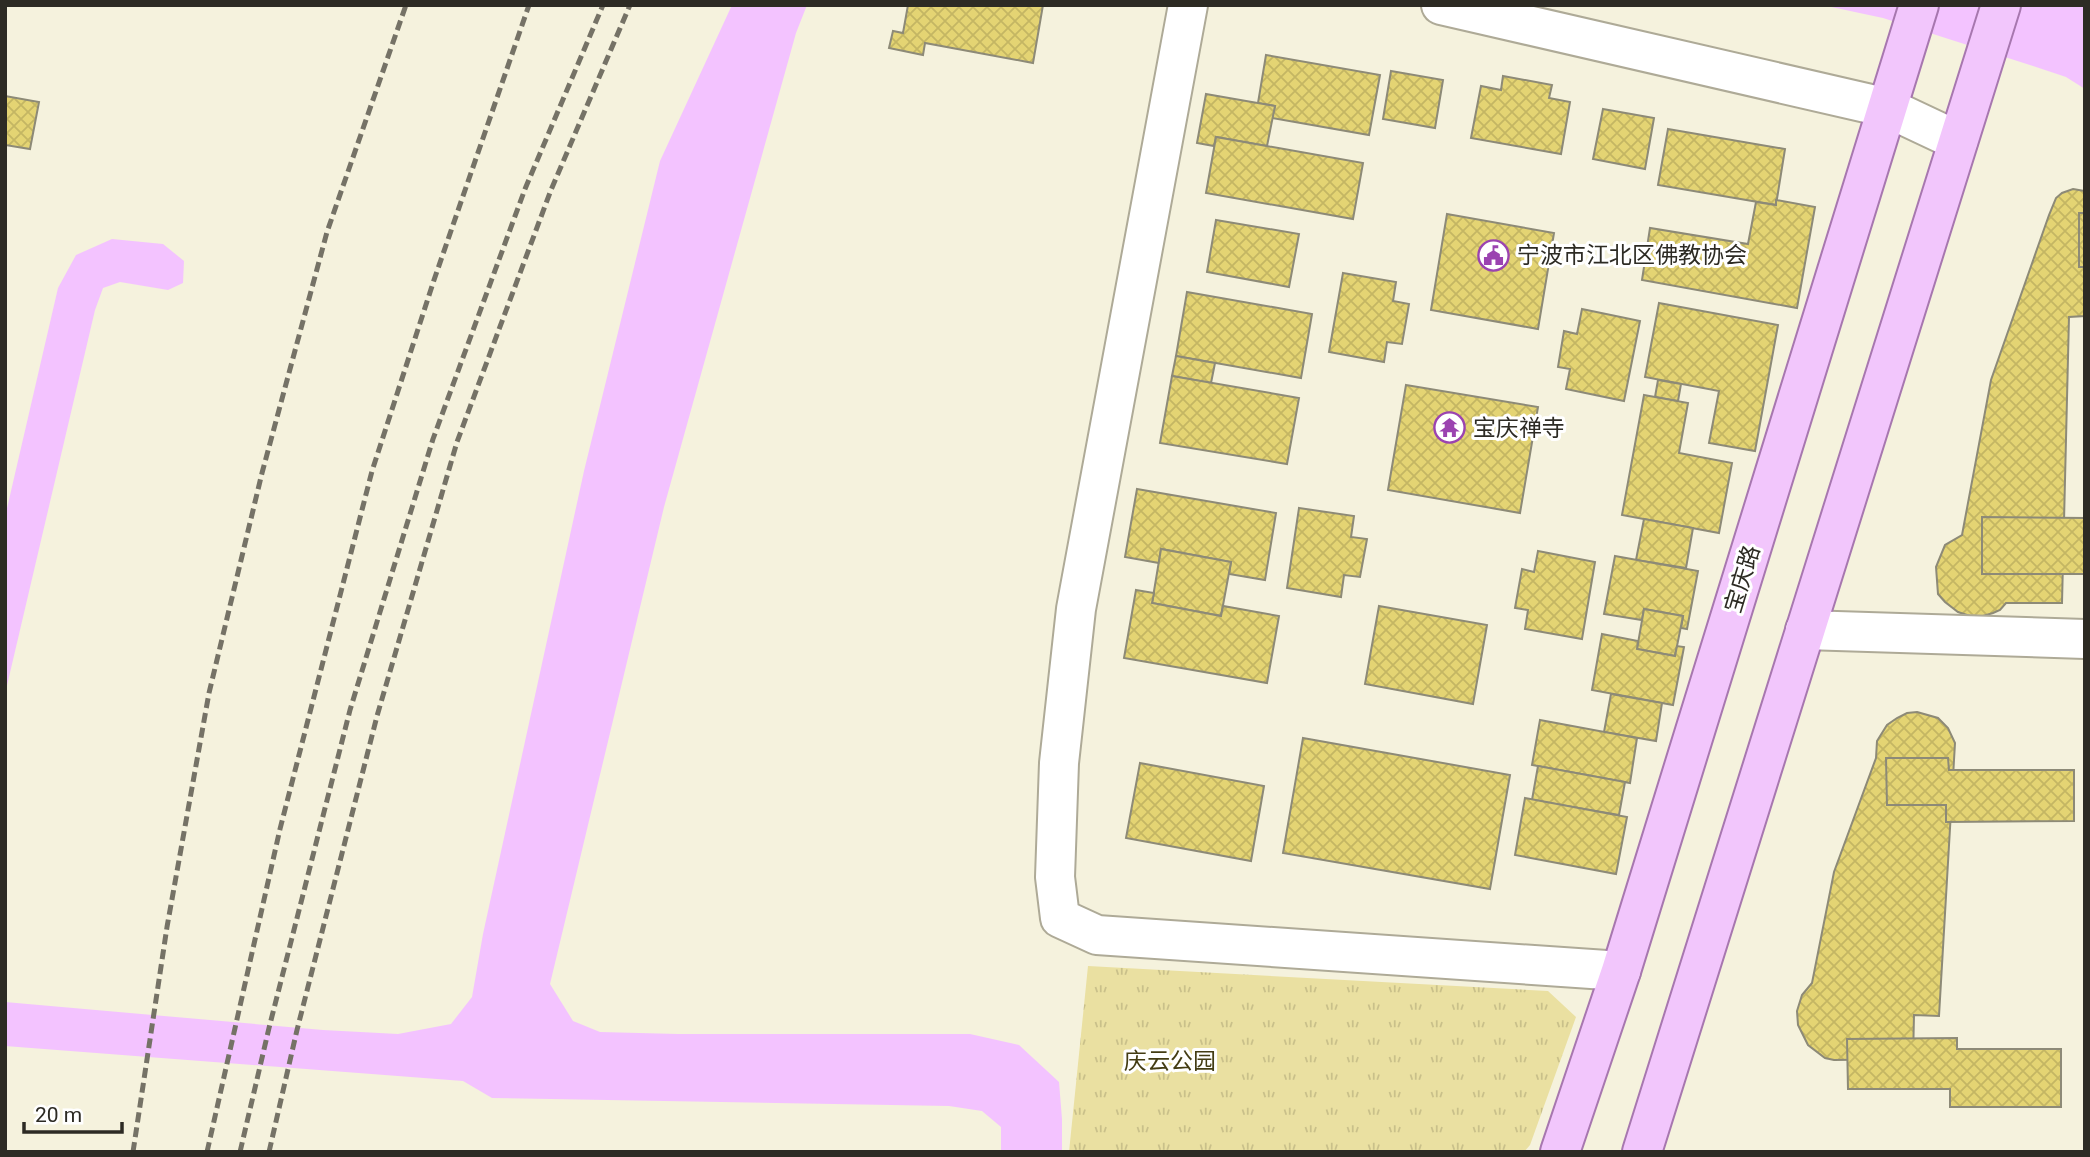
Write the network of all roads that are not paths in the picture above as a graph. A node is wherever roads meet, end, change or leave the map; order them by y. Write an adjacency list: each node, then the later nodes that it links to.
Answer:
1 (1188, 5): 9 (street)
2 (1441, 5): 5 (street)
3 (1919, 5): 5 (main road, 宝庆路)
4 (2001, 5): 6 (main road)
5 (1888, 106): 6 (street); 9 (main road, 宝庆路)
6 (1959, 140): 7 (main road)
7 (1805, 630): 8 (street); 11 (main road)
8 (2085, 639)
9 (1621, 971): 10 (main road, 宝庆路)
10 (1560, 1152)
11 (1642, 1152)

